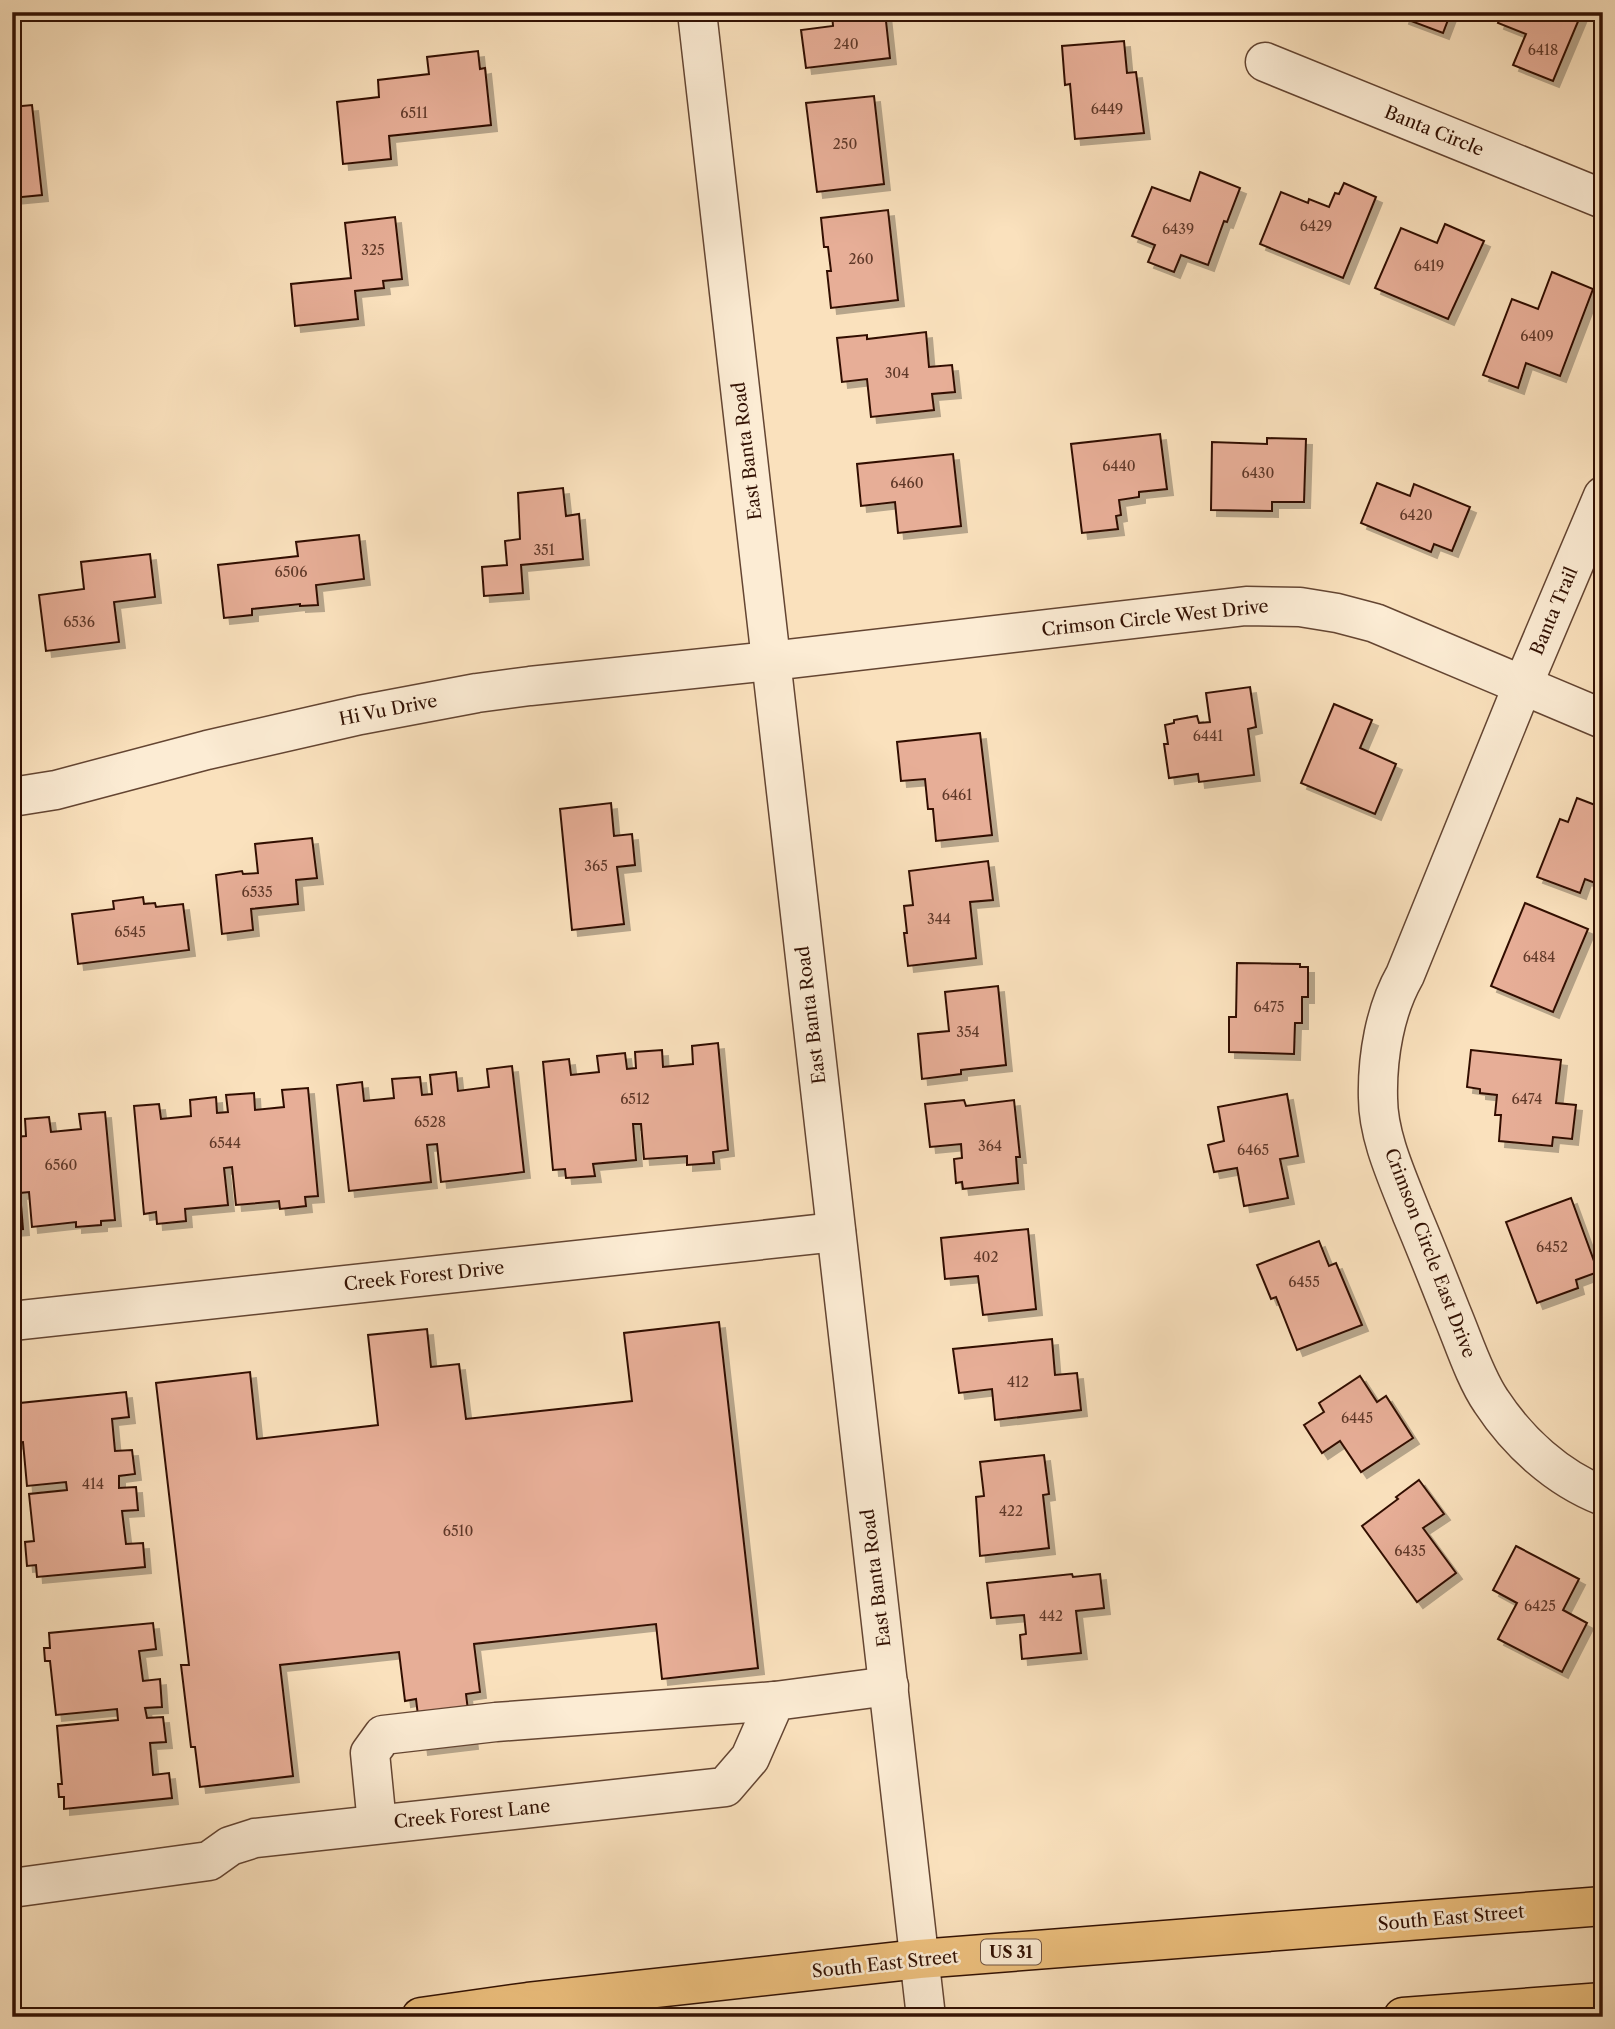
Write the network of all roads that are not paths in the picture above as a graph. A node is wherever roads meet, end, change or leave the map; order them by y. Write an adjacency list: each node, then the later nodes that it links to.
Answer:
1 (696, 12): 5 (street, East Banta Road)
2 (1265, 62): 3 (street, Banta Circle)
3 (1603, 200)
4 (1603, 496): 6 (street, Banta Trail)
5 (771, 661): 6 (street, Crimson Circle West Drive); 8 (street, Hi Vu Drive); 9 (street, East Banta Road)
6 (1522, 687): 7 (street, Crimson Circle West Drive); 11 (street, Crimson Circle East Drive)
7 (1603, 719)
8 (12, 797)
9 (836, 1232): 10 (street, Creek Forest Drive); 12 (street, East Banta Road)
10 (12, 1321)
11 (1603, 1496)
12 (889, 1686): 13 (street); 17 (street, East Banta Road)
13 (775, 1701): 14 (street, Creek Forest Lane); 14 (street)
14 (377, 1824): 15 (street, Creek Forest Lane)
15 (12, 1888)
16 (1603, 1906): 17 (main road, South East Street / US 31)
17 (919, 1959): 20 (main road, South East Street / US 31); 21 (street, East Banta Road)
18 (1603, 2002): 19 (main road)
19 (1467, 2014): 22 (main road)
20 (421, 2017)
21 (926, 2017)
22 (1403, 2017)

